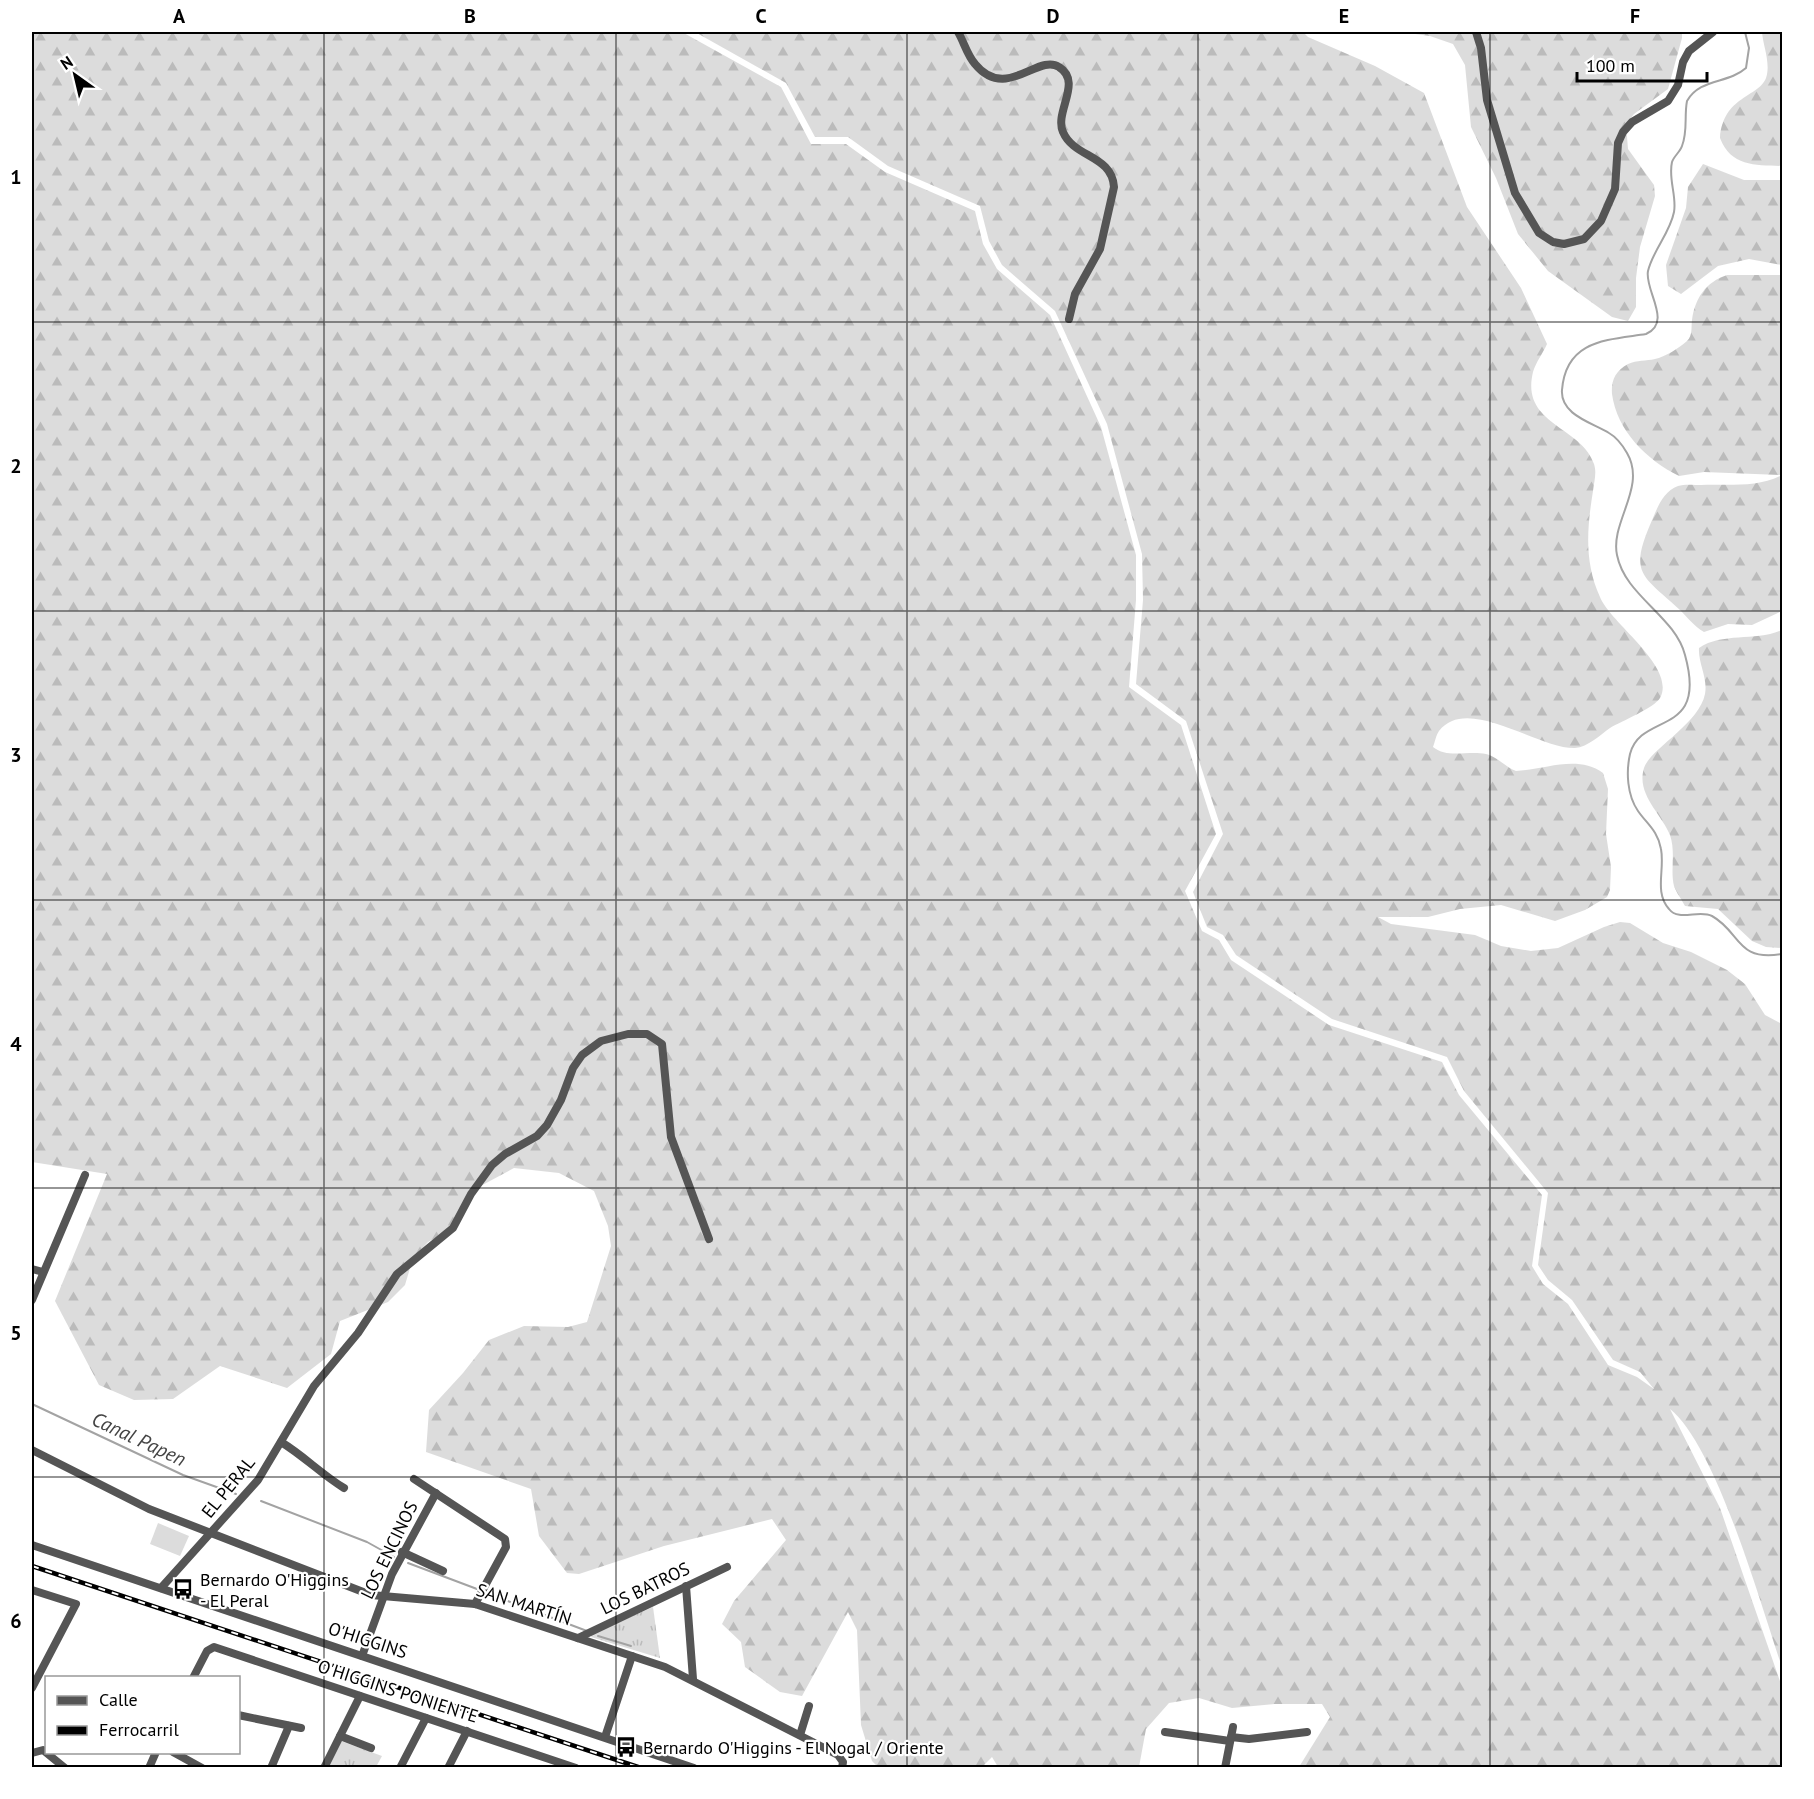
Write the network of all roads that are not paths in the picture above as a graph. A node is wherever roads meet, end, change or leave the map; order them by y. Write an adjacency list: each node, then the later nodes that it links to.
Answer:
1 (958, 32): 4 (street)
2 (1476, 32): 3 (street)
3 (1713, 32)
4 (1069, 320)
5 (86, 1175): 8 (street)
6 (709, 1239): 10 (street, EL PERAL)
7 (32, 1269): 8 (street)
8 (43, 1272): 9 (street)
9 (32, 1300)
10 (281, 1442): 13 (street); 15 (street, EL PERAL)
11 (32, 1450): 15 (street, SAN MARTÍN)
12 (414, 1479): 14 (street)
13 (344, 1488)
14 (436, 1493): 17 (street, LOS ENCINOS); 24 (street)
15 (210, 1534): 21 (street, EL PERAL); 23 (street, SAN MARTÍN)
16 (32, 1545): 21 (street, O'HIGGINS)
17 (402, 1552): 19 (street); 23 (street, LOS ENCINOS)
18 (727, 1567): 20 (street, LOS BATROS)
19 (443, 1571)
20 (686, 1586): 25 (street, LOS BATROS); 29 (street)
21 (161, 1588): 26 (street, O'HIGGINS)
22 (32, 1590): 30 (street)
23 (382, 1597): 24 (street, SAN MARTÍN); 26 (street, LOS ENCINOS)
24 (475, 1604): 25 (street, SAN MARTÍN)
25 (578, 1638): 27 (street, SAN MARTÍN)
26 (362, 1656): 43 (street, O'HIGGINS)
27 (632, 1656): 29 (street, SAN MARTÍN); 43 (street)
28 (194, 1676): 31 (street, O'HIGGINS PONIENTE)
29 (693, 1679): 41 (street, SAN MARTÍN)
30 (32, 1688)
31 (360, 1696): 34 (street, O'HIGGINS PONIENTE); 42 (street)
32 (809, 1707): 41 (street)
33 (240, 1715): 35 (street)
34 (426, 1718): 38 (street, O'HIGGINS PONIENTE); 54 (street)
35 (289, 1726): 36 (street); 52 (street)
36 (301, 1728)
37 (1233, 1728): 44 (street)
38 (467, 1731): 48 (street, O'HIGGINS PONIENTE); 55 (street)
39 (1165, 1732): 44 (street)
40 (1307, 1732): 44 (street)
41 (800, 1735): 49 (street, SAN MARTÍN)
42 (340, 1736): 45 (street); 53 (street)
43 (605, 1737): 57 (street, O'HIGGINS)
44 (1230, 1739): 58 (street)
45 (371, 1748)
46 (48, 1754): 50 (street)
47 (185, 1764): 51 (street)
48 (564, 1765): 56 (street, O'HIGGINS PONIENTE)
49 (843, 1765)
50 (65, 1767)
51 (202, 1767)
52 (272, 1767)
53 (324, 1767)
54 (400, 1767)
55 (448, 1767)
56 (576, 1767)
57 (694, 1767)
58 (1226, 1767)

